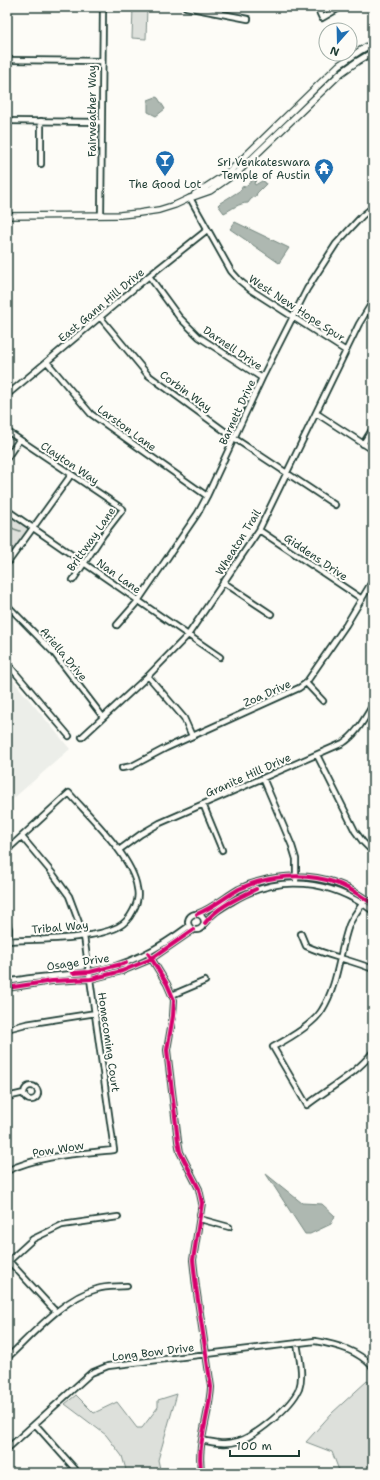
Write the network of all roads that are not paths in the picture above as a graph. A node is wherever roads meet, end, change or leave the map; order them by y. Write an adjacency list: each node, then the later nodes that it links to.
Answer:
1 (103, 7): 11 (street, Fairweather Way)
2 (186, 7): 6 (street)
3 (221, 7): 6 (street)
4 (317, 7): 5 (street)
5 (341, 7)
6 (220, 13): 7 (street)
7 (248, 20)
8 (373, 43): 16 (main road)
9 (373, 52): 16 (main road)
10 (7, 60): 11 (street)
11 (102, 61): 14 (street, Fairweather Way)
12 (7, 121): 13 (street)
13 (44, 122): 14 (street); 15 (street)
14 (101, 122): 18 (street, Fairweather Way)
15 (41, 164)
16 (190, 198): 18 (main road); 20 (street, West New Hope Spur)
17 (373, 207): 24 (street, Barnett Drive)
18 (101, 215): 19 (main road)
19 (7, 216)
20 (207, 230): 21 (street, East Gann Hill Drive); 24 (street, West New Hope Spur)
21 (149, 276): 23 (street, East Gann Hill Drive); 27 (street, Darnell Drive)
22 (373, 301): 25 (street, Wheaton Trail)
23 (100, 317): 26 (street, East Gann Hill Drive); 32 (street, Corbin Way)
24 (293, 317): 25 (street, West New Hope Spur); 27 (street, Barnett Drive)
25 (346, 351): 29 (street, Wheaton Trail)
26 (47, 362): 28 (street, East Gann Hill Drive); 39 (street, Larston Lane)
27 (262, 378): 32 (street, Barnett Drive)
28 (7, 395)
29 (316, 413): 34 (street); 37 (street, Wheaton Trail)
30 (373, 428): 34 (street)
31 (7, 431): 33 (street, Clayton Way)
32 (234, 438): 37 (street, Corbin Way); 39 (street, Barnett Drive)
33 (19, 440): 36 (street); 38 (street, Clayton Way)
34 (363, 444): 35 (street)
35 (373, 450)
36 (7, 458)
37 (287, 473): 40 (street, Corbin Way); 44 (street, Wheaton Trail)
38 (71, 475): 41 (street, Clayton Way); 43 (street)
39 (207, 496): 51 (street, Barnett Drive)
40 (334, 505)
41 (123, 509): 45 (street, Brittway Lane)
42 (7, 510): 43 (street, Nan Lane)
43 (32, 528): 45 (street, Nan Lane); 46 (street)
44 (259, 530): 49 (street, Wheaton Trail); 50 (street, Giddens Drive)
45 (84, 563): 47 (street, Brittway Lane); 51 (street, Nan Lane)
46 (7, 564)
47 (73, 580)
48 (373, 580): 50 (street, Zoa Drive)
49 (223, 582): 53 (street); 55 (street, Wheaton Trail)
50 (362, 599): 59 (street, Zoa Drive)
51 (138, 601): 54 (street, Barnett Drive); 55 (street, Nan Lane)
52 (7, 605): 63 (street, Ariella Drive)
53 (271, 614)
54 (117, 625)
55 (188, 635): 56 (street, Nan Lane); 58 (street, Wheaton Trail)
56 (220, 657)
57 (7, 663): 64 (street)
58 (148, 676): 63 (street, Wheaton Trail); 65 (street)
59 (306, 683): 60 (street); 65 (street, Zoa Drive)
60 (323, 701)
61 (373, 705): 62 (street, Granite Hill Drive)
62 (371, 712): 67 (street, Granite Hill Drive)
63 (103, 717): 66 (street, Wheaton Trail)
64 (69, 736)
65 (192, 736): 68 (street, Zoa Drive)
66 (82, 737)
67 (316, 755): 69 (street, Granite Hill Drive); 75 (street)
68 (122, 768)
69 (263, 778): 70 (street, Granite Hill Drive); 76 (street)
70 (203, 804): 73 (street, Granite Hill Drive); 74 (street)
71 (22, 837): 72 (street); 73 (street, Tribal Way); 87 (street, Homecoming Court)
72 (7, 850)
73 (119, 850): 87 (street, Tribal Way)
74 (222, 850)
75 (373, 852)
76 (296, 877): 77 (street); 78 (street); 81 (street)
77 (296, 883): 78 (street); 83 (street)
78 (364, 901): 79 (street); 80 (street); 90 (street)
79 (373, 904)
80 (373, 911)
81 (197, 914): 83 (street); 84 (street)
82 (7, 922): 88 (street)
83 (205, 923): 85 (street)
84 (189, 926): 85 (street); 89 (street, Osage Drive)
85 (193, 930): 91 (street, Osage Drive)
86 (301, 934): 90 (street)
87 (84, 936): 88 (street, Tribal Way); 93 (street, Homecoming Court)
88 (8, 941)
89 (148, 953): 91 (street); 93 (street, Osage Drive)
90 (340, 958): 92 (street); 101 (street)
91 (152, 959): 94 (street, Osage Drive); 98 (street)
92 (373, 969)
93 (90, 972): 94 (street, Homecoming Court); 96 (street, Osage Drive)
94 (91, 979): 97 (street, Osage Drive); 99 (street, Homecoming Court)
95 (206, 981): 98 (street)
96 (7, 982)
97 (7, 988)
98 (172, 995): 107 (street)
99 (96, 1013): 100 (street); 104 (street, Homecoming Court)
100 (7, 1029)
101 (373, 1052)
102 (24, 1093): 103 (street)
103 (7, 1097)
104 (114, 1150): 105 (street, Pow Wow)
105 (7, 1172)
106 (118, 1217): 109 (street)
107 (200, 1219): 108 (street); 113 (street)
108 (229, 1227)
109 (8, 1260): 111 (street)
110 (127, 1286): 111 (street)
111 (56, 1312): 114 (street)
112 (297, 1343): 113 (street, Long Bow Drive); 115 (street, Long Bow Drive); 117 (street)
113 (205, 1354): 116 (street, Long Bow Drive); 117 (street)
114 (7, 1358)
115 (373, 1367)
116 (35, 1424): 118 (street, Long Bow Drive); 119 (street)
117 (202, 1440): 120 (street)
118 (7, 1449)
119 (76, 1469)
120 (202, 1473)

